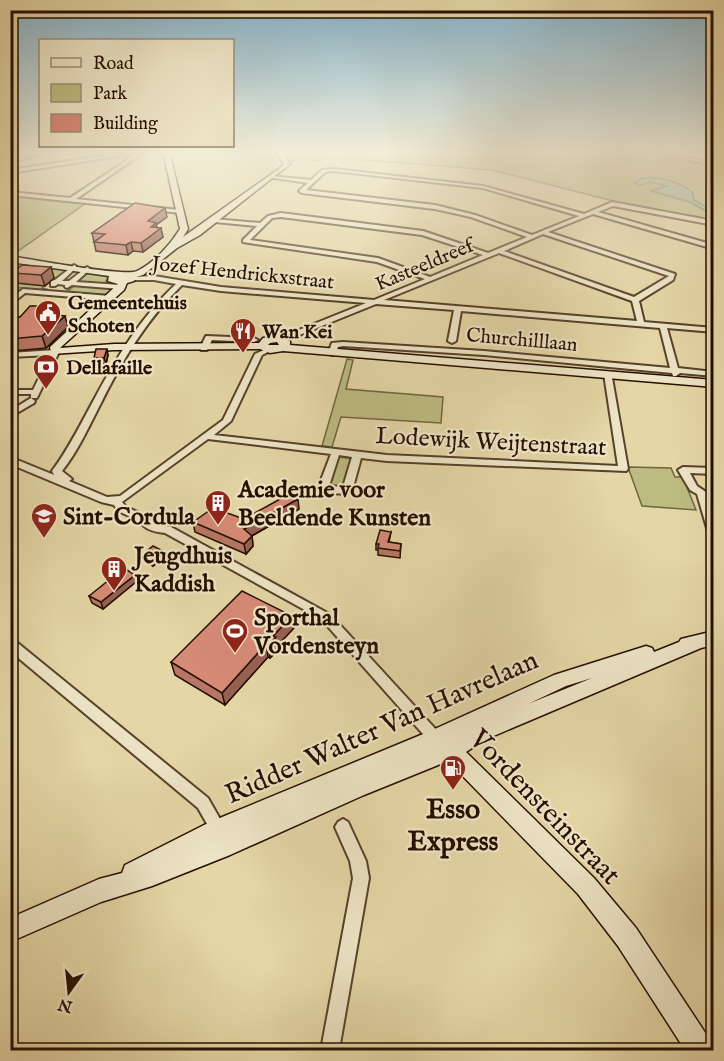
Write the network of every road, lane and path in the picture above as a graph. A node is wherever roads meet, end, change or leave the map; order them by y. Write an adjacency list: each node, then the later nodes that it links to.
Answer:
1 (76, 201): 6 (street)
2 (177, 201): 6 (street)
3 (240, 201): 9 (street)
4 (381, 201): 15 (street)
5 (532, 201): 8 (street)
6 (179, 212): 13 (street)
7 (593, 212): 8 (street, Kasteeldreef); 10 (street, Kasteeldreef); 17 (street)
8 (582, 215): 12 (street, Kasteeldreef)
9 (212, 222): 11 (street); 14 (street)
10 (714, 223)
11 (259, 228): 19 (street); 24 (street)
12 (542, 232): 15 (street, Kasteeldreef); 31 (street)
13 (182, 235): 14 (street); 16 (street)
14 (194, 235): 16 (street)
15 (533, 237): 18 (street, Kasteeldreef)
16 (174, 246): 23 (street)
17 (714, 247)
18 (499, 251): 19 (street, Kasteeldreef); 31 (street)
19 (488, 255): 24 (street, Kasteeldreef)
20 (10, 259): 21 (street)
21 (74, 267): 22 (street); 25 (street)
22 (87, 269): 23 (street); 26 (street)
23 (125, 279): 26 (street, Jozef Hendrickxstraat); 27 (street, Jozef Hendrickxstraat); 30 (street)
24 (431, 279): 32 (street, Kasteeldreef)
25 (55, 282): 26 (street, Jozef Hendrickxstraat); 28 (street)
26 (70, 283): 29 (street)
27 (180, 283): 32 (street, Jozef Hendrickxstraat); 41 (street)
28 (44, 292): 29 (street); 33 (street)
29 (58, 294): 30 (street)
30 (110, 298): 42 (street)
31 (635, 300): 35 (street)
32 (378, 302): 34 (street, Jozef Hendrickxstraat); 39 (street, Kasteeldreef)
33 (10, 303)
34 (458, 308): 35 (street, Jozef Hendrickxstraat); 38 (street)
35 (641, 324): 36 (street, Jozef Hendrickxstraat)
36 (663, 326): 37 (street, Jozef Hendrickxstraat); 47 (street)
37 (714, 330)
38 (452, 340)
39 (283, 344): 40 (street, Churchilllaan); 43 (street, Churchilllaan)
40 (261, 345): 41 (street); 52 (street)
41 (126, 347): 42 (street); 52 (street)
42 (55, 352): 44 (street); 50 (street)
43 (332, 353): 45 (street, Churchilllaan); 47 (street, Churchilllaan)
44 (10, 356)
45 (608, 374): 47 (street, Churchilllaan); 54 (street, Lodewijk Weijtenstraat)
46 (714, 374): 47 (street, Churchilllaan)
47 (677, 375): 48 (street, Churchilllaan)
48 (714, 384)
49 (10, 392): 50 (street)
50 (35, 393): 51 (street)
51 (10, 415)
52 (209, 437): 53 (street, Lodewijk Weijtenstraat)
53 (336, 452): 54 (street, Lodewijk Weijtenstraat); 54 (street, Lodewijk Weijtenstraat)
54 (357, 455)
55 (10, 460): 60 (street, Vordensteinstraat)
56 (714, 471): 57 (street)
57 (714, 535)
58 (705, 640): 60 (street, Ridder Walter Van Havrelaan)
59 (11, 646): 62 (street)
60 (443, 744): 62 (street, Ridder Walter Van Havrelaan); 65 (street, Vordensteinstraat)
61 (343, 827): 64 (street)
62 (224, 837): 63 (street, Ridder Walter Van Havrelaan)
63 (10, 930)
64 (330, 1050)
65 (700, 1050)

